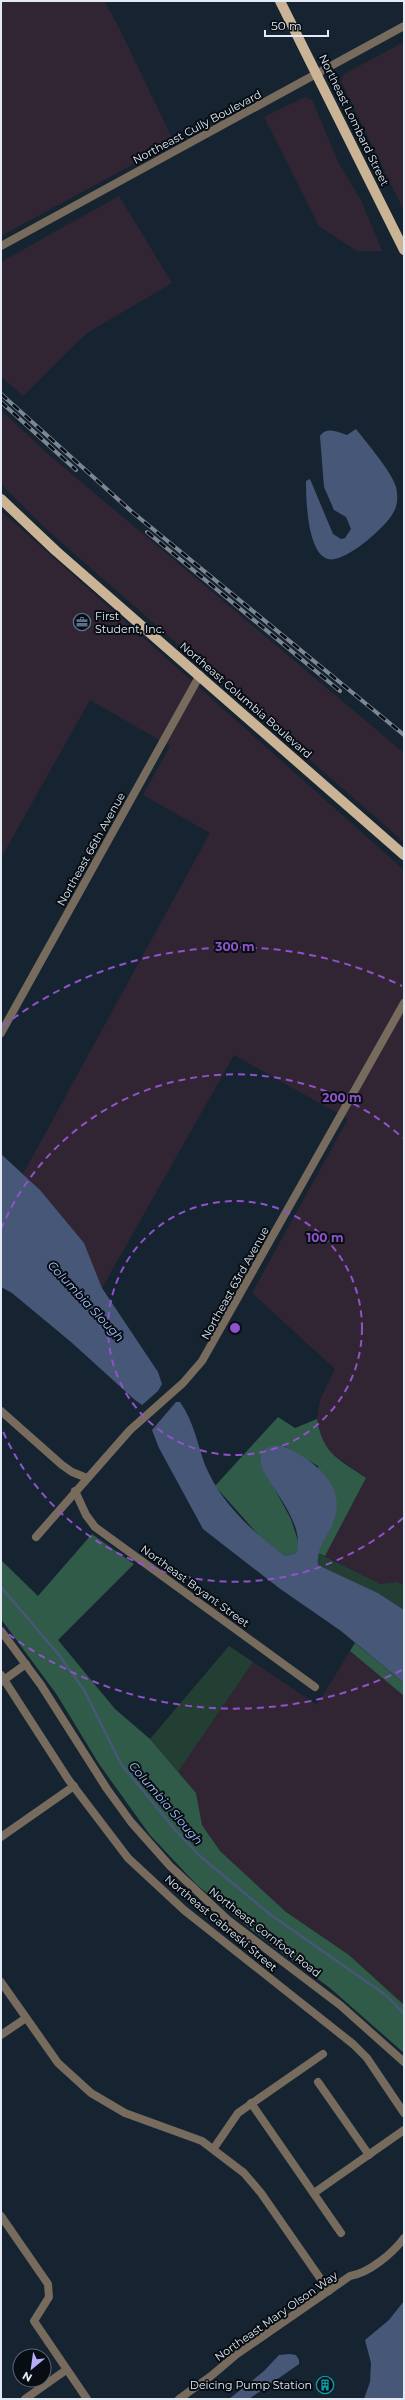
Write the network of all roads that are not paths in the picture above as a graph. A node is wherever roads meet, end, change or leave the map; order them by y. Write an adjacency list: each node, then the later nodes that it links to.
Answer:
1 (280, 1): 3 (main road, Northeast Lombard Street)
2 (404, 26): 3 (street, Northeast Cully Boulevard)
3 (318, 73): 4 (street, Northeast Cully Boulevard); 5 (main road, Northeast Lombard Street)
4 (1, 246)
5 (404, 250)
6 (1, 499): 7 (main road, Northeast Columbia Boulevard)
7 (200, 675): 8 (main road, Northeast Columbia Boulevard); 10 (street, Northeast 66th Avenue)
8 (404, 855)
9 (404, 1003): 12 (street, Northeast 63rd Avenue)
10 (1, 1033)
11 (1, 1412): 12 (street)
12 (87, 1478): 13 (street, Northeast 63rd Avenue)
13 (75, 1491): 14 (street, Northeast 63rd Avenue); 18 (street, Northeast Bryant Street)
14 (36, 1537)
15 (1, 1631): 16 (street, Northeast Cornfoot Road)
16 (26, 1664): 17 (street); 25 (street, Northeast Cornfoot Road)
17 (2, 1679): 19 (street, Northeast Gabreski Street)
18 (315, 1687)
19 (74, 1786): 20 (street); 28 (street, Northeast Gabreski Street)
20 (1, 1837)
21 (1, 1982): 22 (street)
22 (26, 2018): 23 (street); 30 (street)
23 (1, 2035)
24 (322, 2054): 27 (street)
25 (404, 2062)
26 (318, 2082): 31 (street)
27 (251, 2103): 30 (street); 32 (street)
28 (404, 2113)
29 (404, 2130): 31 (street)
30 (214, 2148): 36 (street)
31 (370, 2155): 32 (street)
32 (314, 2193): 34 (street)
33 (1, 2216): 37 (street)
34 (341, 2233)
35 (404, 2238): 36 (street, Northeast Mary Olson Way)
36 (329, 2291): 40 (street, Northeast Mary Olson Way)
37 (66, 2370): 38 (street); 39 (street)
38 (25, 2399)
39 (87, 2399)
40 (178, 2399)

